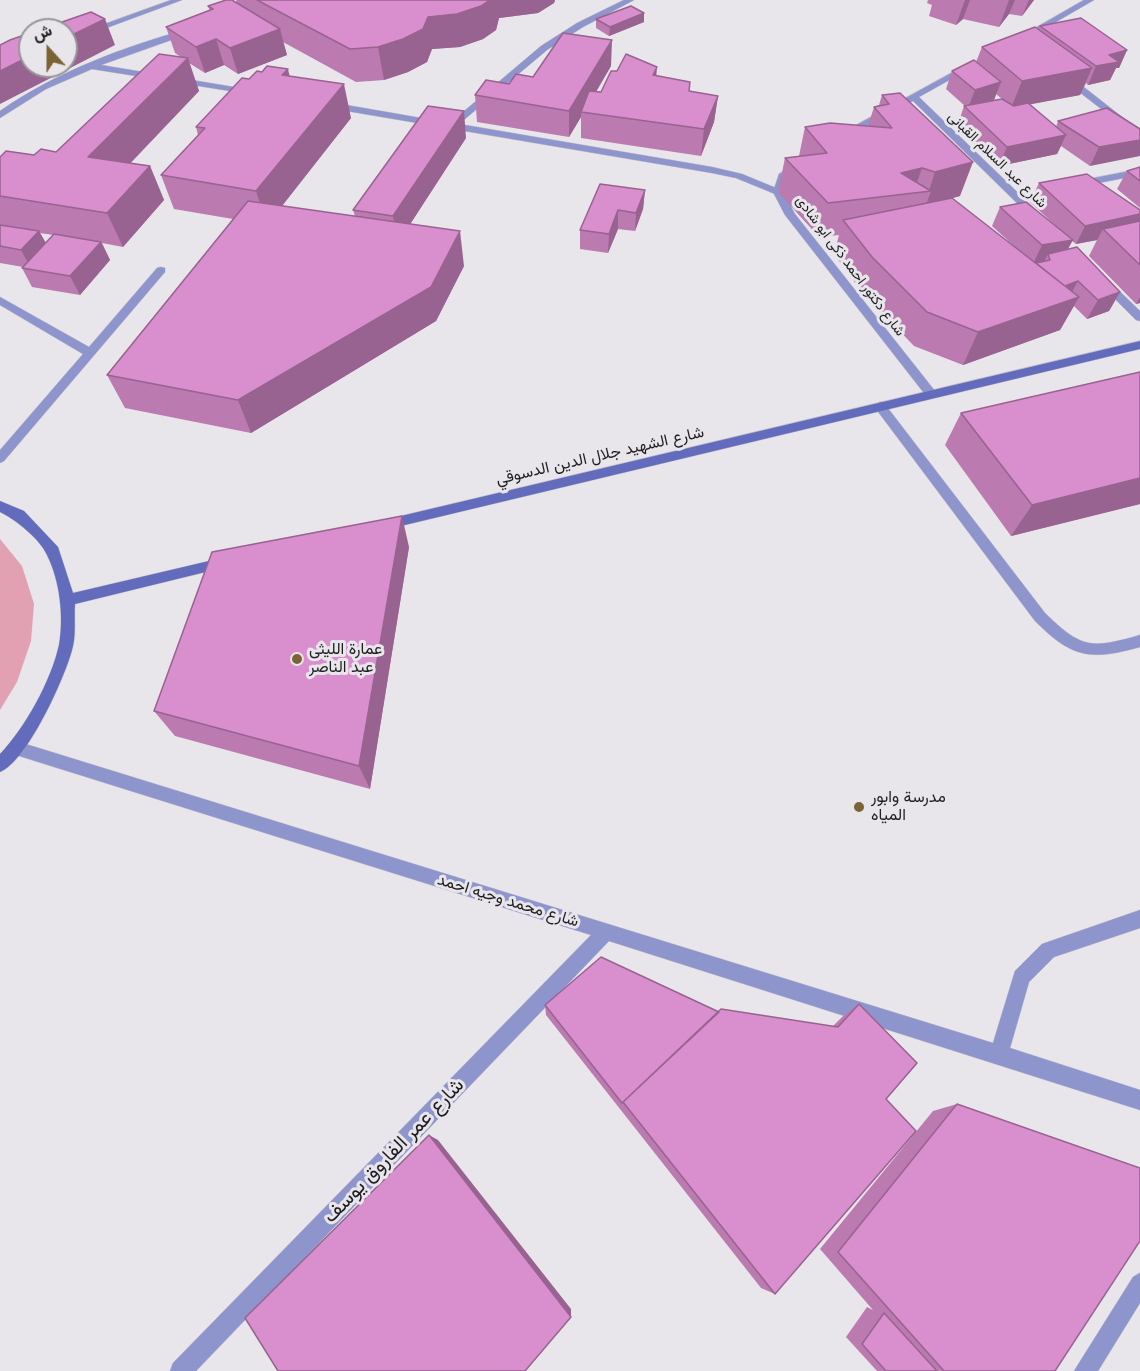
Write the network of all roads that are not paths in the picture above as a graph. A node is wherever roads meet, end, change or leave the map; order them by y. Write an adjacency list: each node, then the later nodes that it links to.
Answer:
1 (178, 0): 5 (street)
2 (630, 0): 14 (street)
3 (1090, 0): 6 (street)
4 (199, 27): 8 (street)
5 (78, 37)
6 (1028, 47)
7 (976, 62): 11 (street)
8 (92, 66): 10 (street); 13 (street)
9 (1056, 69): 15 (street)
10 (266, 95)
11 (914, 97): 16 (street); 22 (street, شارع عبد السلام القبانى)
12 (313, 103): 14 (street)
13 (0, 115)
14 (452, 126): 20 (street)
15 (1140, 136)
16 (837, 139)
17 (791, 166): 20 (street, شارع دكتور احمد ذكى ابو شادى)
18 (1140, 172): 19 (street)
19 (1072, 185)
20 (778, 192): 30 (street, شارع دكتور احمد ذكى ابو شادى)
21 (1027, 194): 22 (street)
22 (1016, 197): 23 (street, شارع عبد السلام القبانى)
23 (1041, 221)
24 (161, 270): 29 (street)
25 (1099, 277): 27 (street)
26 (0, 300): 29 (street)
27 (1140, 317)
28 (1140, 345): 30 (main road, شارع الشهيد جلال الدين الدسوقي)
29 (90, 353): 32 (street)
30 (931, 394): 31 (main road, شارع الشهيد جلال الدين الدسوقي)
31 (879, 406): 34 (main road, شارع الشهيد جلال الدين الدسوقي); 37 (street)
32 (0, 458)
33 (0, 506): 36 (main road)
34 (370, 528)
35 (242, 558): 36 (main road)
36 (68, 600): 38 (main road)
37 (1140, 641)
38 (16, 748): 39 (main road); 41 (street, شارع محمد وجيه احمد)
39 (0, 765)
40 (1140, 920): 42 (street)
41 (607, 931): 42 (street, شارع محمد وجيه احمد); 45 (street, شارع عمر الفاروق يوسف)
42 (999, 1054): 43 (street, شارع محمد وجيه احمد)
43 (1140, 1100)
44 (1140, 1284): 46 (street)
45 (182, 1371)
46 (1085, 1371)

